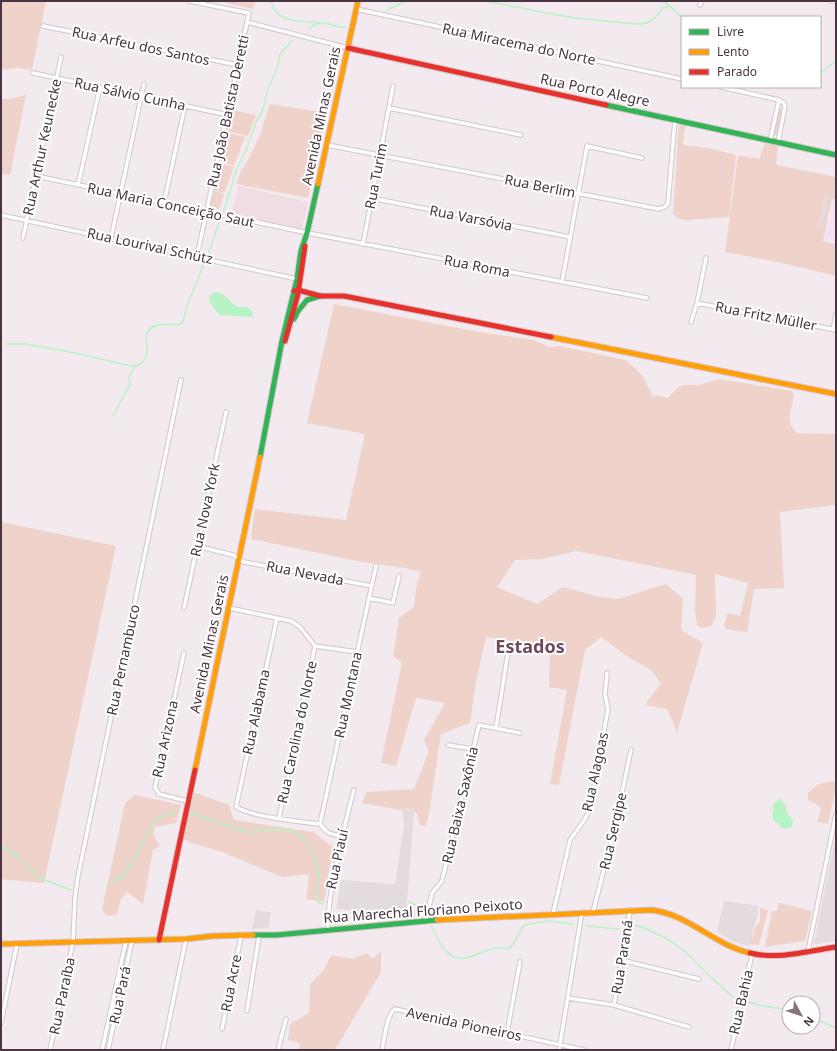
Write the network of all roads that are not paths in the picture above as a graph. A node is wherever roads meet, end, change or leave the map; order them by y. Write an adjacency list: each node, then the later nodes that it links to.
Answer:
1 (189, 1): 6 (street, Rua João Batista Deretti)
2 (358, 1): 5 (street, Avenida Minas Gerais)
3 (830, 1): 4 (street)
4 (836, 2)
5 (356, 9): 8 (street, Avenida Minas Gerais); 13 (street, Rua Miracema do Norte)
6 (247, 22): 8 (street); 10 (street, Rua João Batista Deretti)
7 (43, 26): 10 (street, Rua Arfeu dos Santos)
8 (348, 48): 23 (street, Rua Porto Alegre); 27 (street, Avenida Minas Gerais)
9 (61, 57): 12 (street, Rua Arthur Keunecke)
10 (238, 66): 22 (street, Rua João Batista Deretti)
11 (33, 73): 12 (street, Rua Sálvio Cunha)
12 (57, 78): 16 (street, Rua Sálvio Cunha); 31 (street, Rua Arthur Keunecke)
13 (681, 79)
14 (144, 84): 18 (street)
15 (393, 86): 21 (street, Rua Turim)
16 (100, 87): 18 (street, Rua Sálvio Cunha); 32 (street)
17 (725, 88): 19 (street)
18 (142, 96): 20 (street, Rua Sálvio Cunha); 34 (street)
19 (779, 100): 25 (street); 26 (street)
20 (185, 106): 22 (street, Rua Sálvio Cunha); 36 (street)
21 (389, 108): 24 (street); 28 (street, Rua Turim)
22 (228, 115): 37 (street, Rua João Batista Deretti)
23 (675, 120): 25 (street, Rua Porto Alegre); 33 (street, Rua Berlim)
24 (521, 135)
25 (770, 141): 26 (street, Rua Porto Alegre)
26 (778, 142): 29 (street, Rua Porto Alegre)
27 (327, 145): 28 (street, Rua Berlim); 40 (street, Avenida Minas Gerais)
28 (380, 155): 33 (street, Rua Berlim); 35 (street, Rua Turim)
29 (836, 155)
30 (642, 158): 33 (street)
31 (36, 176): 32 (street, Rua Maria Conceição Saut); 39 (street, Rua Arthur Keunecke)
32 (78, 185): 34 (street, Rua Maria Conceição Saut)
33 (578, 193): 41 (street)
34 (121, 194): 36 (street, Rua Maria Conceição Saut); 43 (street)
35 (371, 198): 41 (street, Rua Varsóvia); 44 (street, Rua Turim)
36 (164, 203): 37 (street, Rua Maria Conceição Saut)
37 (207, 212): 40 (street, Rua Maria Conceição Saut); 45 (street, Rua João Batista Deretti)
38 (2, 215): 39 (street, Rua Lourival Schütz)
39 (27, 220): 42 (street, Rua Arthur Keunecke); 43 (street, Rua Lourival Schütz)
40 (306, 235): 44 (street, Rua Roma); 47 (street, Avenida Minas Gerais); 49 (street, Avenida Minas Gerais)
41 (570, 237): 48 (street)
42 (23, 238)
43 (111, 238): 45 (street, Rua Lourival Schütz)
44 (363, 244): 48 (street, Rua Roma)
45 (197, 256): 47 (street, Rua Lourival Schütz)
46 (706, 258): 53 (street)
47 (297, 279): 49 (street, Avenida Minas Gerais)
48 (562, 282): 51 (street, Rua Roma)
49 (296, 294): 50 (street); 52 (street); 57 (street, Avenida Minas Gerais); 58 (street, Avenida Minas Gerais)
50 (320, 296): 52 (street); 60 (street)
51 (647, 298)
52 (307, 300): 57 (street)
53 (696, 303): 55 (street); 56 (street, Rua Fritz Müller)
54 (836, 314): 56 (street)
55 (691, 322)
56 (835, 330)
57 (287, 333): 58 (street, Avenida Minas Gerais)
58 (280, 353): 65 (street, Avenida Minas Gerais)
59 (181, 380): 100 (street, Rua Pernambuco)
60 (788, 385): 61 (street); 62 (street)
61 (836, 394)
62 (836, 398)
63 (226, 412): 64 (street, Rua Nova York)
64 (197, 546): 65 (street, Rua Nevada); 70 (street, Rua Nova York)
65 (240, 559): 68 (street, Rua Nevada); 71 (street, Avenida Minas Gerais)
66 (376, 566): 68 (street, Rua Montana)
67 (399, 576): 69 (street)
68 (372, 586): 69 (street, Rua Montana)
69 (369, 598): 75 (street, Rua Montana)
70 (184, 608)
71 (229, 608): 72 (street); 84 (street, Avenida Minas Gerais)
72 (277, 618): 73 (street); 86 (street, Rua Alabama)
73 (315, 646): 75 (street); 86 (street, Rua Carolina do Norte)
74 (509, 646): 78 (street)
75 (357, 652): 87 (street, Rua Montana)
76 (184, 653): 84 (street, Rua Arizona)
77 (607, 672): 92 (street, Rua Alagoas)
78 (496, 728): 79 (street, Rua Baixa Saxônia); 81 (street, Rua Baixa Saxônia)
79 (520, 733)
80 (448, 745): 81 (street)
81 (474, 749): 93 (street, Rua Baixa Saxônia)
82 (630, 750): 91 (street, Rua Sergipe)
83 (354, 790): 88 (street, Rua Piauí)
84 (187, 801): 98 (street, Avenida Minas Gerais)
85 (836, 814): 104 (street)
86 (279, 818): 87 (street)
87 (320, 824): 88 (street)
88 (342, 836): 94 (street, Rua Piauí)
89 (630, 910): 91 (street, Rua Marechal Floriano Peixoto); 105 (street, Rua Marechal Floriano Peixoto); 107 (street, Rua Paraná)
90 (582, 912): 91 (street, Rua Marechal Floriano Peixoto); 92 (street, Rua Marechal Floriano Peixoto); 115 (street)
91 (593, 912)
92 (553, 914): 93 (street, Rua Marechal Floriano Peixoto)
93 (426, 922): 94 (street, Rua Marechal Floriano Peixoto)
94 (328, 930): 95 (street, Rua Marechal Floriano Peixoto)
95 (259, 936): 96 (street, Rua Marechal Floriano Peixoto); 117 (street)
96 (241, 937): 97 (street, Rua Marechal Floriano Peixoto); 123 (street, Rua Acre)
97 (186, 939): 98 (street, Rua Marechal Floriano Peixoto); 129 (street)
98 (159, 940): 99 (street, Rua Marechal Floriano Peixoto)
99 (129, 941): 100 (street, Rua Marechal Floriano Peixoto); 106 (street, Rua Pará); 108 (street, Rua Pará)
100 (73, 942): 102 (street, Rua Marechal Floriano Peixoto); 127 (street, Rua Paraíba)
101 (1, 944): 102 (street, Rua Marechal Floriano Peixoto)
102 (17, 944): 120 (street)
103 (836, 947): 104 (street, Rua Marechal Floriano Peixoto)
104 (808, 951): 105 (street, Rua Marechal Floriano Peixoto)
105 (752, 954): 134 (street, Rua Bahia)
106 (122, 960): 108 (street); 111 (street, Rua Pará)
107 (622, 960): 110 (street); 116 (street, Rua Paraná)
108 (127, 961): 112 (street, Rua Pará)
109 (520, 962): 124 (street)
110 (699, 979)
111 (116, 984): 112 (street); 113 (street, Rua Pará)
112 (122, 986): 114 (street, Rua Pará)
113 (114, 996): 114 (street); 119 (street, Rua Pará)
114 (120, 997): 121 (street, Rua Pará)
115 (568, 998): 116 (street); 125 (street)
116 (614, 1005): 122 (street)
117 (247, 1011)
118 (286, 1019): 130 (street)
119 (108, 1022): 121 (street); 126 (street, Rua Pará)
120 (1, 1023)
121 (114, 1023): 128 (street, Rua Pará)
122 (689, 1027)
123 (222, 1029)
124 (507, 1033): 125 (street, Avenida Pioneiros); 131 (street, Avenida Pioneiros)
125 (560, 1045): 132 (street); 133 (street, Avenida Pioneiros)
126 (102, 1049): 128 (street)
127 (50, 1050)
128 (108, 1050)
129 (163, 1050)
130 (278, 1050)
131 (382, 1050)
132 (559, 1050)
133 (584, 1050)
134 (731, 1050)

